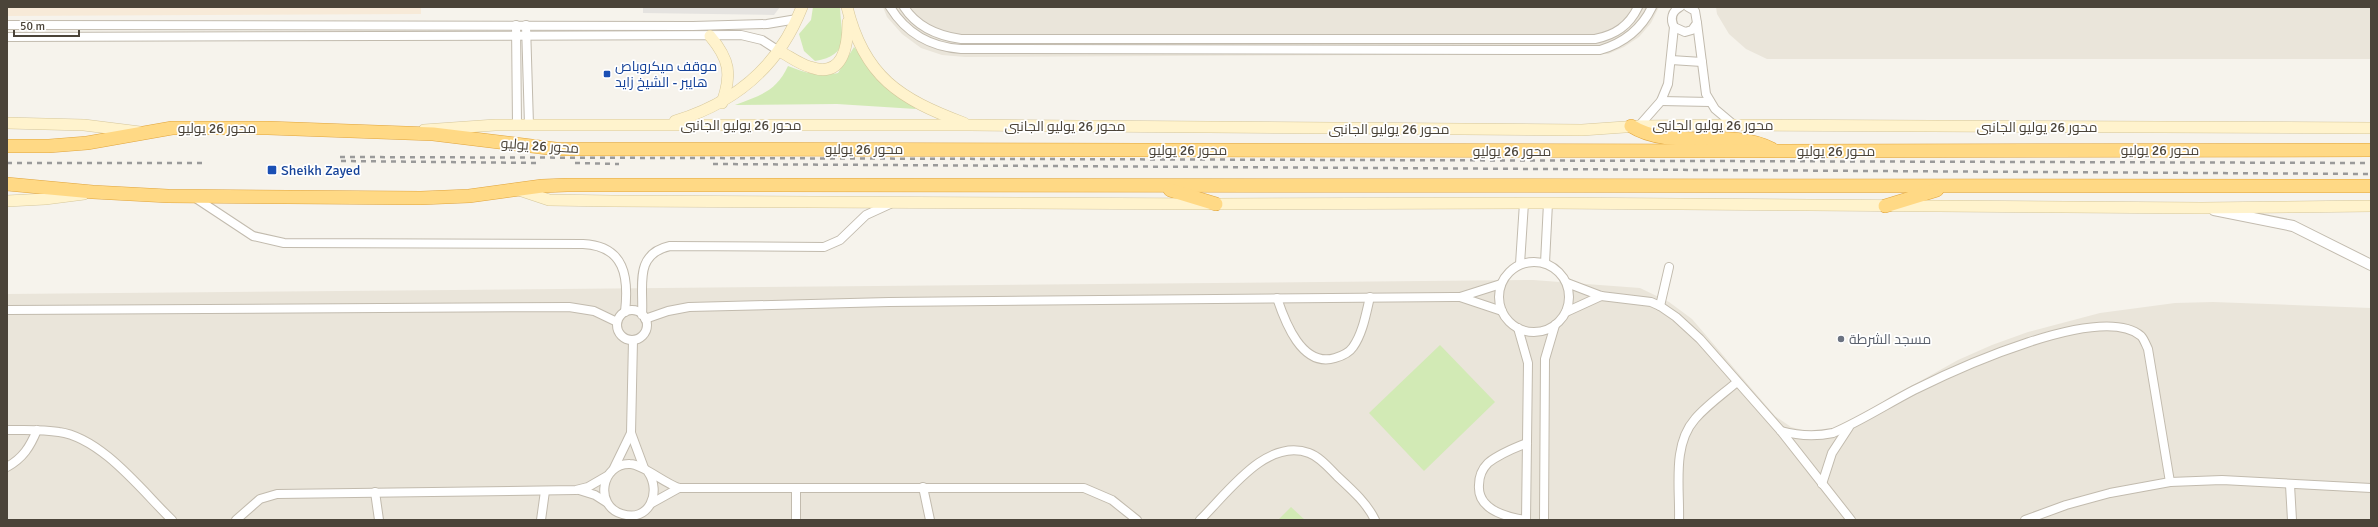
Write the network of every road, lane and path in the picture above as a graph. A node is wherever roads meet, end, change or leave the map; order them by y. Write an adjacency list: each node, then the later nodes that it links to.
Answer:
1 (802, 7): 9 (main road)
2 (847, 7): 25 (main road); 35 (main road)
3 (890, 7): 24 (street)
4 (904, 7): 23 (street)
5 (1638, 7): 23 (street)
6 (1652, 7): 24 (street)
7 (1678, 8): 16 (street)
8 (1693, 8): 10 (street)
9 (797, 20): 15 (street); 25 (main road)
10 (1697, 23): 16 (street); 27 (street)
11 (7, 25): 14 (street)
12 (516, 25): 13 (street); 14 (street); 20 (street)
13 (526, 25): 15 (street); 21 (street)
14 (242, 26): 19 (street)
15 (630, 26): 22 (street)
16 (1674, 27): 26 (street)
17 (710, 36): 22 (street); 25 (street); 30 (main road)
18 (7, 37): 19 (street)
19 (242, 37): 20 (street)
20 (516, 37): 21 (street); 33 (street)
21 (527, 37): 22 (street); 34 (street)
22 (630, 37)
23 (949, 37): 24 (street)
24 (948, 48)
25 (779, 51): 30 (main road)
26 (1672, 60): 27 (street); 28 (street)
27 (1702, 62): 29 (street)
28 (1661, 100): 29 (street); 37 (street)
29 (1710, 102): 36 (street)
30 (722, 103): 32 (main road)
31 (7, 123): 39 (main road)
32 (664, 124): 34 (main road, محور 26 يوليو الجانبى); 35 (main road, محور 26 يوليو الجانبى)
33 (517, 125): 34 (main road, محور 26 يوليو الجانبى); 40 (main road, محور 26 يوليو الجانبى)
34 (529, 125)
35 (970, 125): 37 (main road, محور 26 يوليو الجانبى)
36 (1734, 125): 37 (main road, محور 26 يوليو الجانبى); 38 (main road, محور 26 يوليو الجانبى)
37 (1635, 126): 43 (highway)
38 (2371, 128)
39 (142, 132): 40 (highway, محور 26 يوليو); 41 (highway, محور 26 يوليو)
40 (408, 132): 43 (highway, محور 26 يوليو)
41 (7, 146)
42 (2371, 150): 43 (highway, محور 26 يوليو)
43 (1777, 151)
44 (7, 184): 49 (highway)
45 (1157, 186): 46 (highway); 48 (highway); 55 (highway)
46 (1948, 186): 47 (highway); 56 (highway)
47 (2371, 186)
48 (516, 189): 50 (highway); 52 (main road)
49 (93, 192): 50 (highway); 51 (main road)
50 (193, 197): 72 (street)
51 (7, 201)
52 (890, 203): 55 (main road); 74 (street)
53 (1524, 203): 54 (main road); 55 (main road); 60 (street)
54 (1548, 203): 56 (main road); 59 (street)
55 (1216, 204)
56 (1885, 206): 58 (main road)
57 (2371, 206): 58 (main road)
58 (2202, 208): 61 (street)
59 (1545, 263): 60 (street); 63 (street)
60 (1520, 264): 64 (street)
61 (2371, 265)
62 (1668, 267): 69 (street)
63 (1567, 283): 65 (street); 73 (street)
64 (1501, 284): 67 (street); 71 (street)
65 (1601, 296): 69 (street); 73 (street)
66 (1370, 297): 67 (street); 68 (street); 68 (street)
67 (1460, 297): 71 (street)
68 (1277, 298): 74 (street)
69 (1660, 306): 79 (street)
70 (7, 310): 75 (street)
71 (1502, 311): 77 (street)
72 (626, 312): 74 (street); 75 (street)
73 (1566, 312): 76 (street)
74 (644, 317): 78 (street)
75 (617, 322): 78 (street)
76 (1555, 325): 77 (street); 116 (street)
77 (1518, 328): 85 (street)
78 (633, 340): 84 (street)
79 (1737, 382): 83 (street); 117 (street)
80 (1849, 426): 83 (street); 90 (street); 91 (street)
81 (7, 430): 82 (street)
82 (37, 430): 86 (street); 104 (street)
83 (1781, 431): 91 (street)
84 (631, 433): 87 (street); 88 (street)
85 (1527, 443): 115 (street); 115 (street)
86 (7, 467)
87 (614, 468): 88 (street); 89 (street)
88 (646, 470): 94 (street); 101 (street)
89 (608, 475): 97 (street); 100 (street)
90 (2170, 482): 92 (street); 119 (street)
91 (1822, 484): 118 (street)
92 (2290, 485): 96 (street); 120 (street)
93 (923, 487): 95 (street); 111 (street); 112 (street)
94 (679, 488): 95 (street); 101 (street)
95 (796, 488): 110 (street)
96 (2371, 488)
97 (576, 490): 98 (street); 100 (street)
98 (545, 491): 99 (street); 107 (street)
99 (375, 492): 105 (street); 106 (street)
100 (607, 503): 102 (street)
101 (650, 505): 103 (street)
102 (615, 511): 103 (street); 108 (street)
103 (644, 511): 109 (street)
104 (172, 520)
105 (236, 520)
106 (379, 520)
107 (541, 520)
108 (621, 520)
109 (638, 520)
110 (796, 520)
111 (930, 520)
112 (1137, 520)
113 (1200, 520): 114 (street)
114 (1375, 520)
115 (1526, 520)
116 (1544, 520)
117 (1679, 520)
118 (1851, 520)
119 (2025, 520)
120 (2292, 520)

